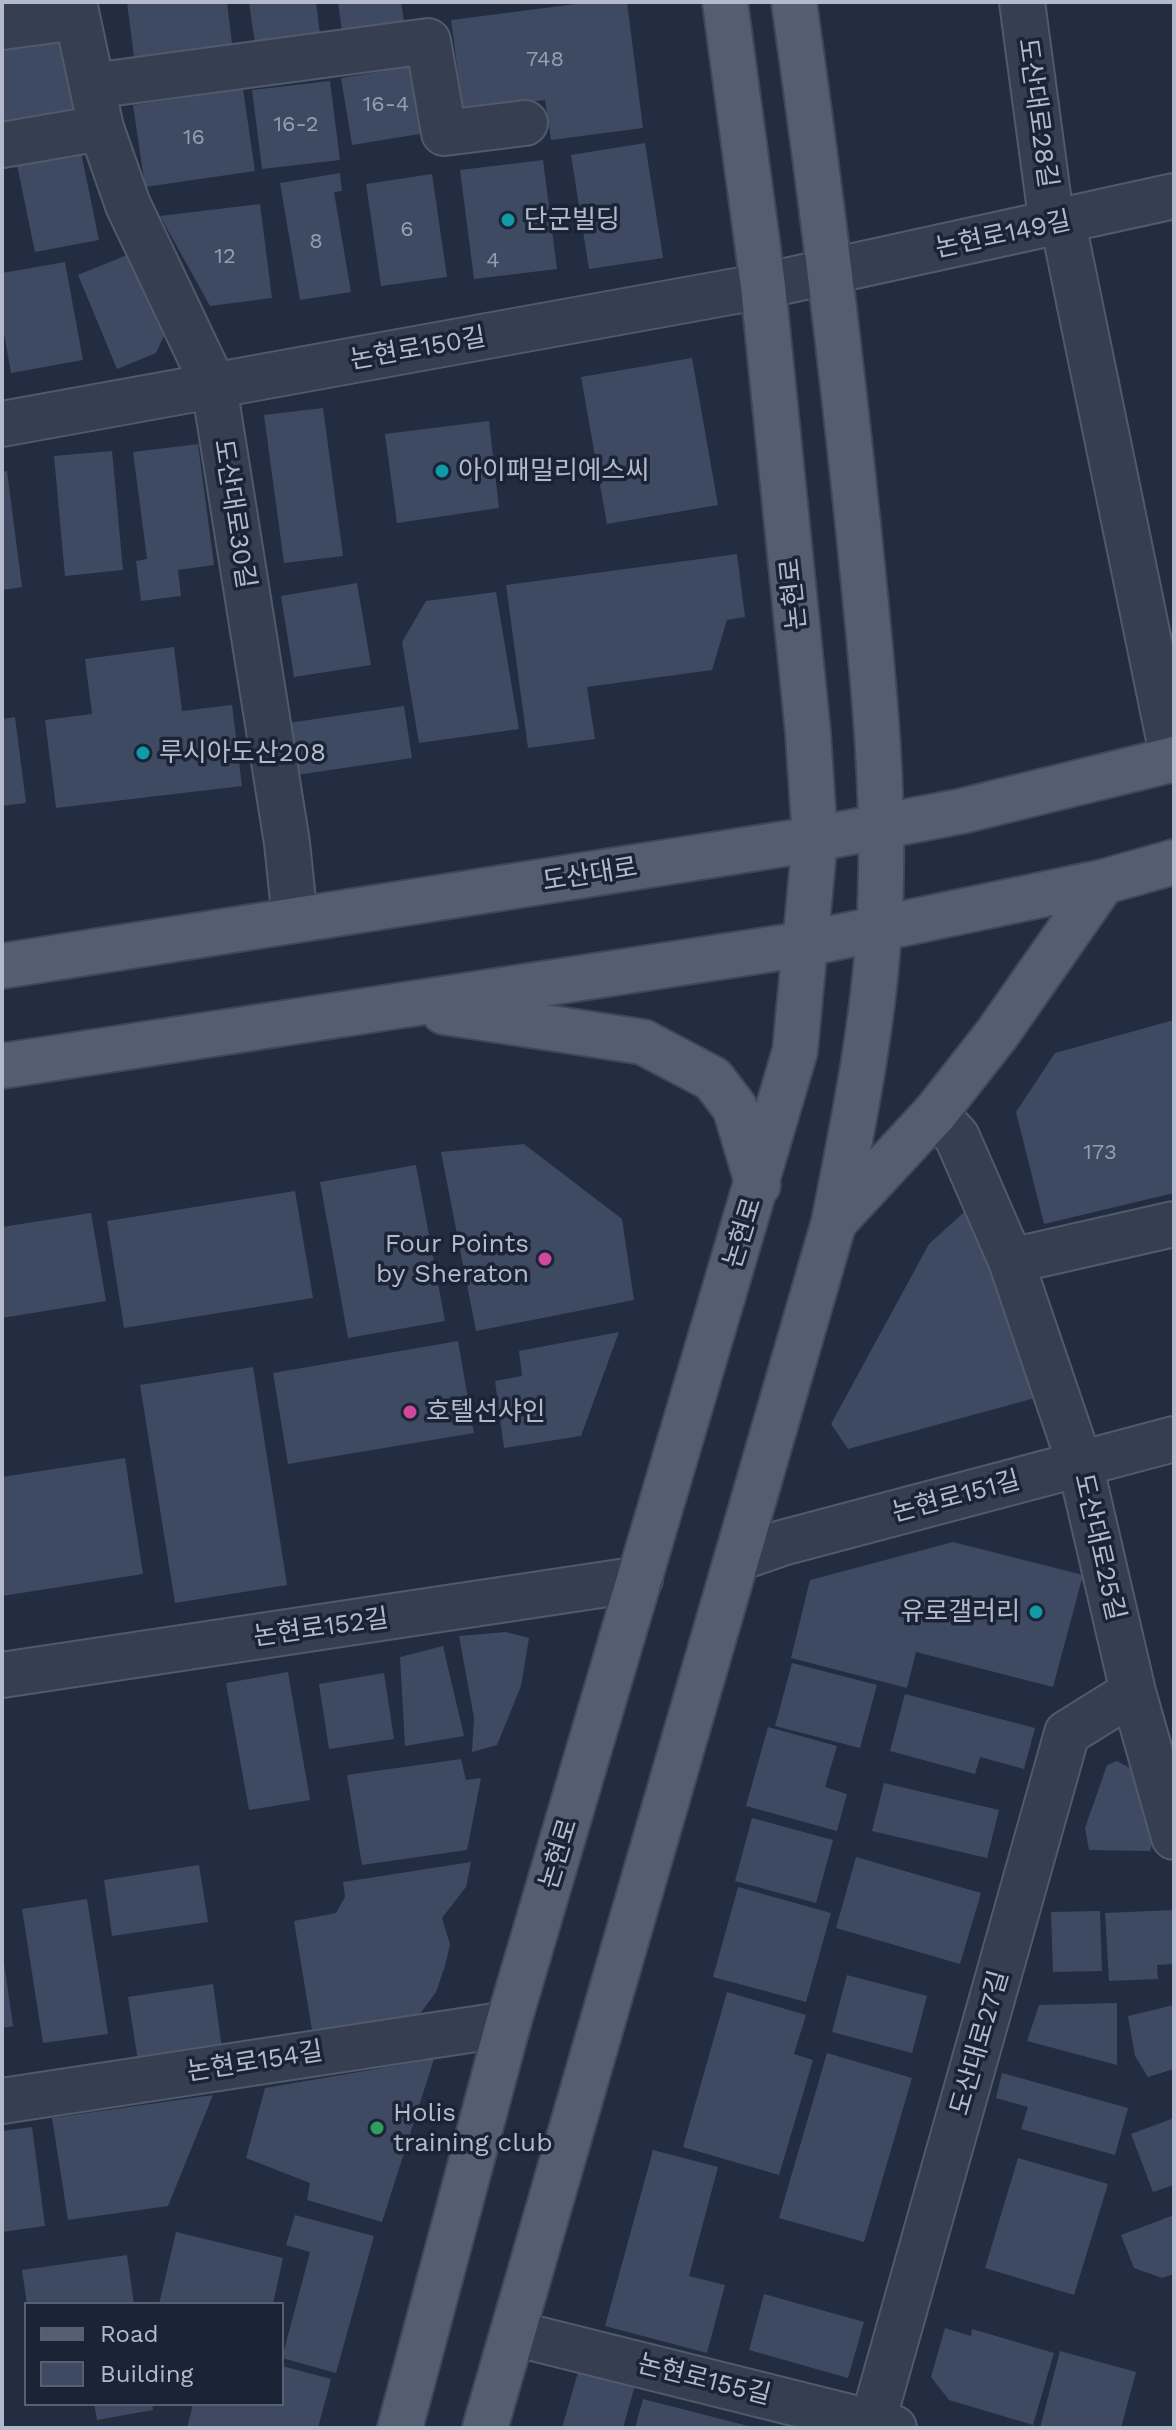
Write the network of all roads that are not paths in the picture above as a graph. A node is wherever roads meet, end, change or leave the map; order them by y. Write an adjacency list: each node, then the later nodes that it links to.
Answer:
1 (725, 2): 13 (main road, 논현로)
2 (794, 2): 12 (main road)
3 (1022, 2): 11 (street, 도산대로28길)
4 (76, 10): 5 (street); 6 (street, 도산대로30길)
5 (2, 27)
6 (92, 86): 7 (street); 8 (street, 도산대로30길)
7 (525, 123)
8 (101, 128): 9 (street); 14 (street, 도산대로30길)
9 (2, 145)
10 (1174, 196): 11 (street, 논현로149길)
11 (1058, 224): 12 (street, 논현로149길); 16 (street, 도산대로28길)
12 (832, 269): 13 (street, 논현로150길); 17 (main road)
13 (763, 286): 14 (street, 논현로150길); 18 (main road, 논현로)
14 (214, 386): 15 (street, 논현로150길); 21 (street, 도산대로30길)
15 (2, 424)
16 (1173, 759): 17 (main road, 도산대로)
17 (882, 827): 18 (main road, 도산대로); 22 (main road)
18 (815, 839): 21 (main road, 도산대로); 23 (main road, 논현로)
19 (1174, 862): 20 (main road)
20 (1103, 882): 22 (main road); 27 (main road)
21 (295, 920): 24 (main road, 도산대로)
22 (879, 928): 23 (main road); 29 (main road)
23 (805, 944): 25 (main road); 28 (main road, 논현로)
24 (2, 966)
25 (398, 1005): 26 (main road); 28 (main road)
26 (2, 1066)
27 (935, 1113): 29 (main road); 31 (street, 도산대로25길)
28 (758, 1185): 35 (main road, 논현로)
29 (834, 1222): 34 (main road)
30 (1174, 1224): 31 (street)
31 (1011, 1261): 33 (street, 도산대로25길)
32 (1174, 1439): 33 (street, 논현로151길)
33 (1080, 1464): 34 (street, 논현로151길); 37 (street, 도산대로25길)
34 (739, 1558): 41 (main road)
35 (640, 1579): 36 (street, 논현로152길); 39 (main road, 논현로)
36 (2, 1675)
37 (1133, 1692): 38 (street, 도산대로25길); 42 (street, 도산대로27길)
38 (1174, 1837)
39 (508, 2024): 40 (street, 논현로154길); 43 (main road, 논현로)
40 (2, 2101)
41 (513, 2333): 42 (street, 논현로155길); 44 (main road)
42 (880, 2426)
43 (400, 2428)
44 (485, 2428)

